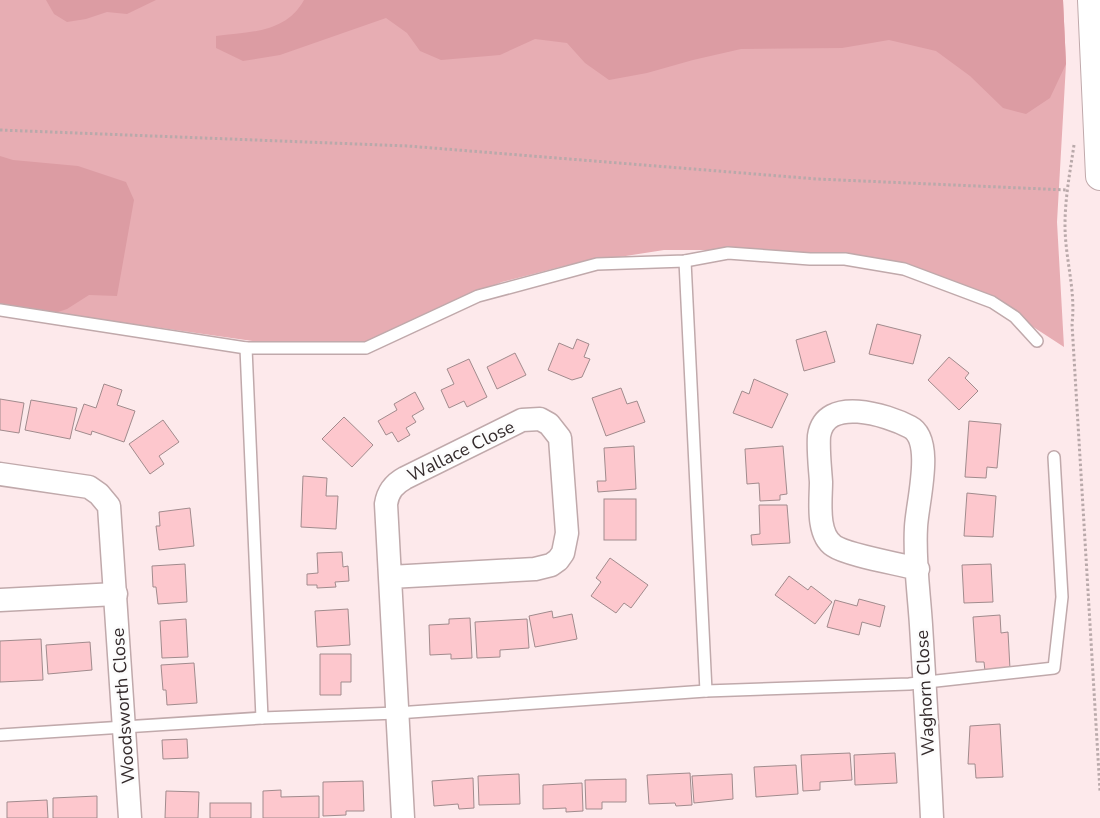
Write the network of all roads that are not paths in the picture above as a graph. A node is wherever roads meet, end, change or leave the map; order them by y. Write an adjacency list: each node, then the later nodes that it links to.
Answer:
1 (1092, 0): 2 (main road)
2 (1100, 176)
3 (686, 262): 5 (lane); 6 (lane); 14 (lane)
4 (0, 310): 6 (lane)
5 (1037, 341)
6 (246, 348): 16 (lane)
7 (1054, 457): 13 (lane)
8 (0, 474): 11 (street, Woodsworth Close)
9 (918, 569): 9 (street, Waghorn Close); 13 (street, Waghorn Close)
10 (390, 577): 10 (street, Wallace Close); 15 (street, Wallace Close)
11 (116, 594): 12 (street); 17 (street, Woodsworth Close)
12 (0, 600)
13 (925, 683): 14 (lane); 21 (street, Waghorn Close)
14 (706, 691): 15 (lane)
15 (397, 713): 16 (lane); 20 (street, Wallace Close)
16 (262, 718): 17 (lane)
17 (125, 728): 18 (lane); 19 (street, Woodsworth Close)
18 (0, 735)
19 (130, 818)
20 (403, 818)
21 (932, 818)

